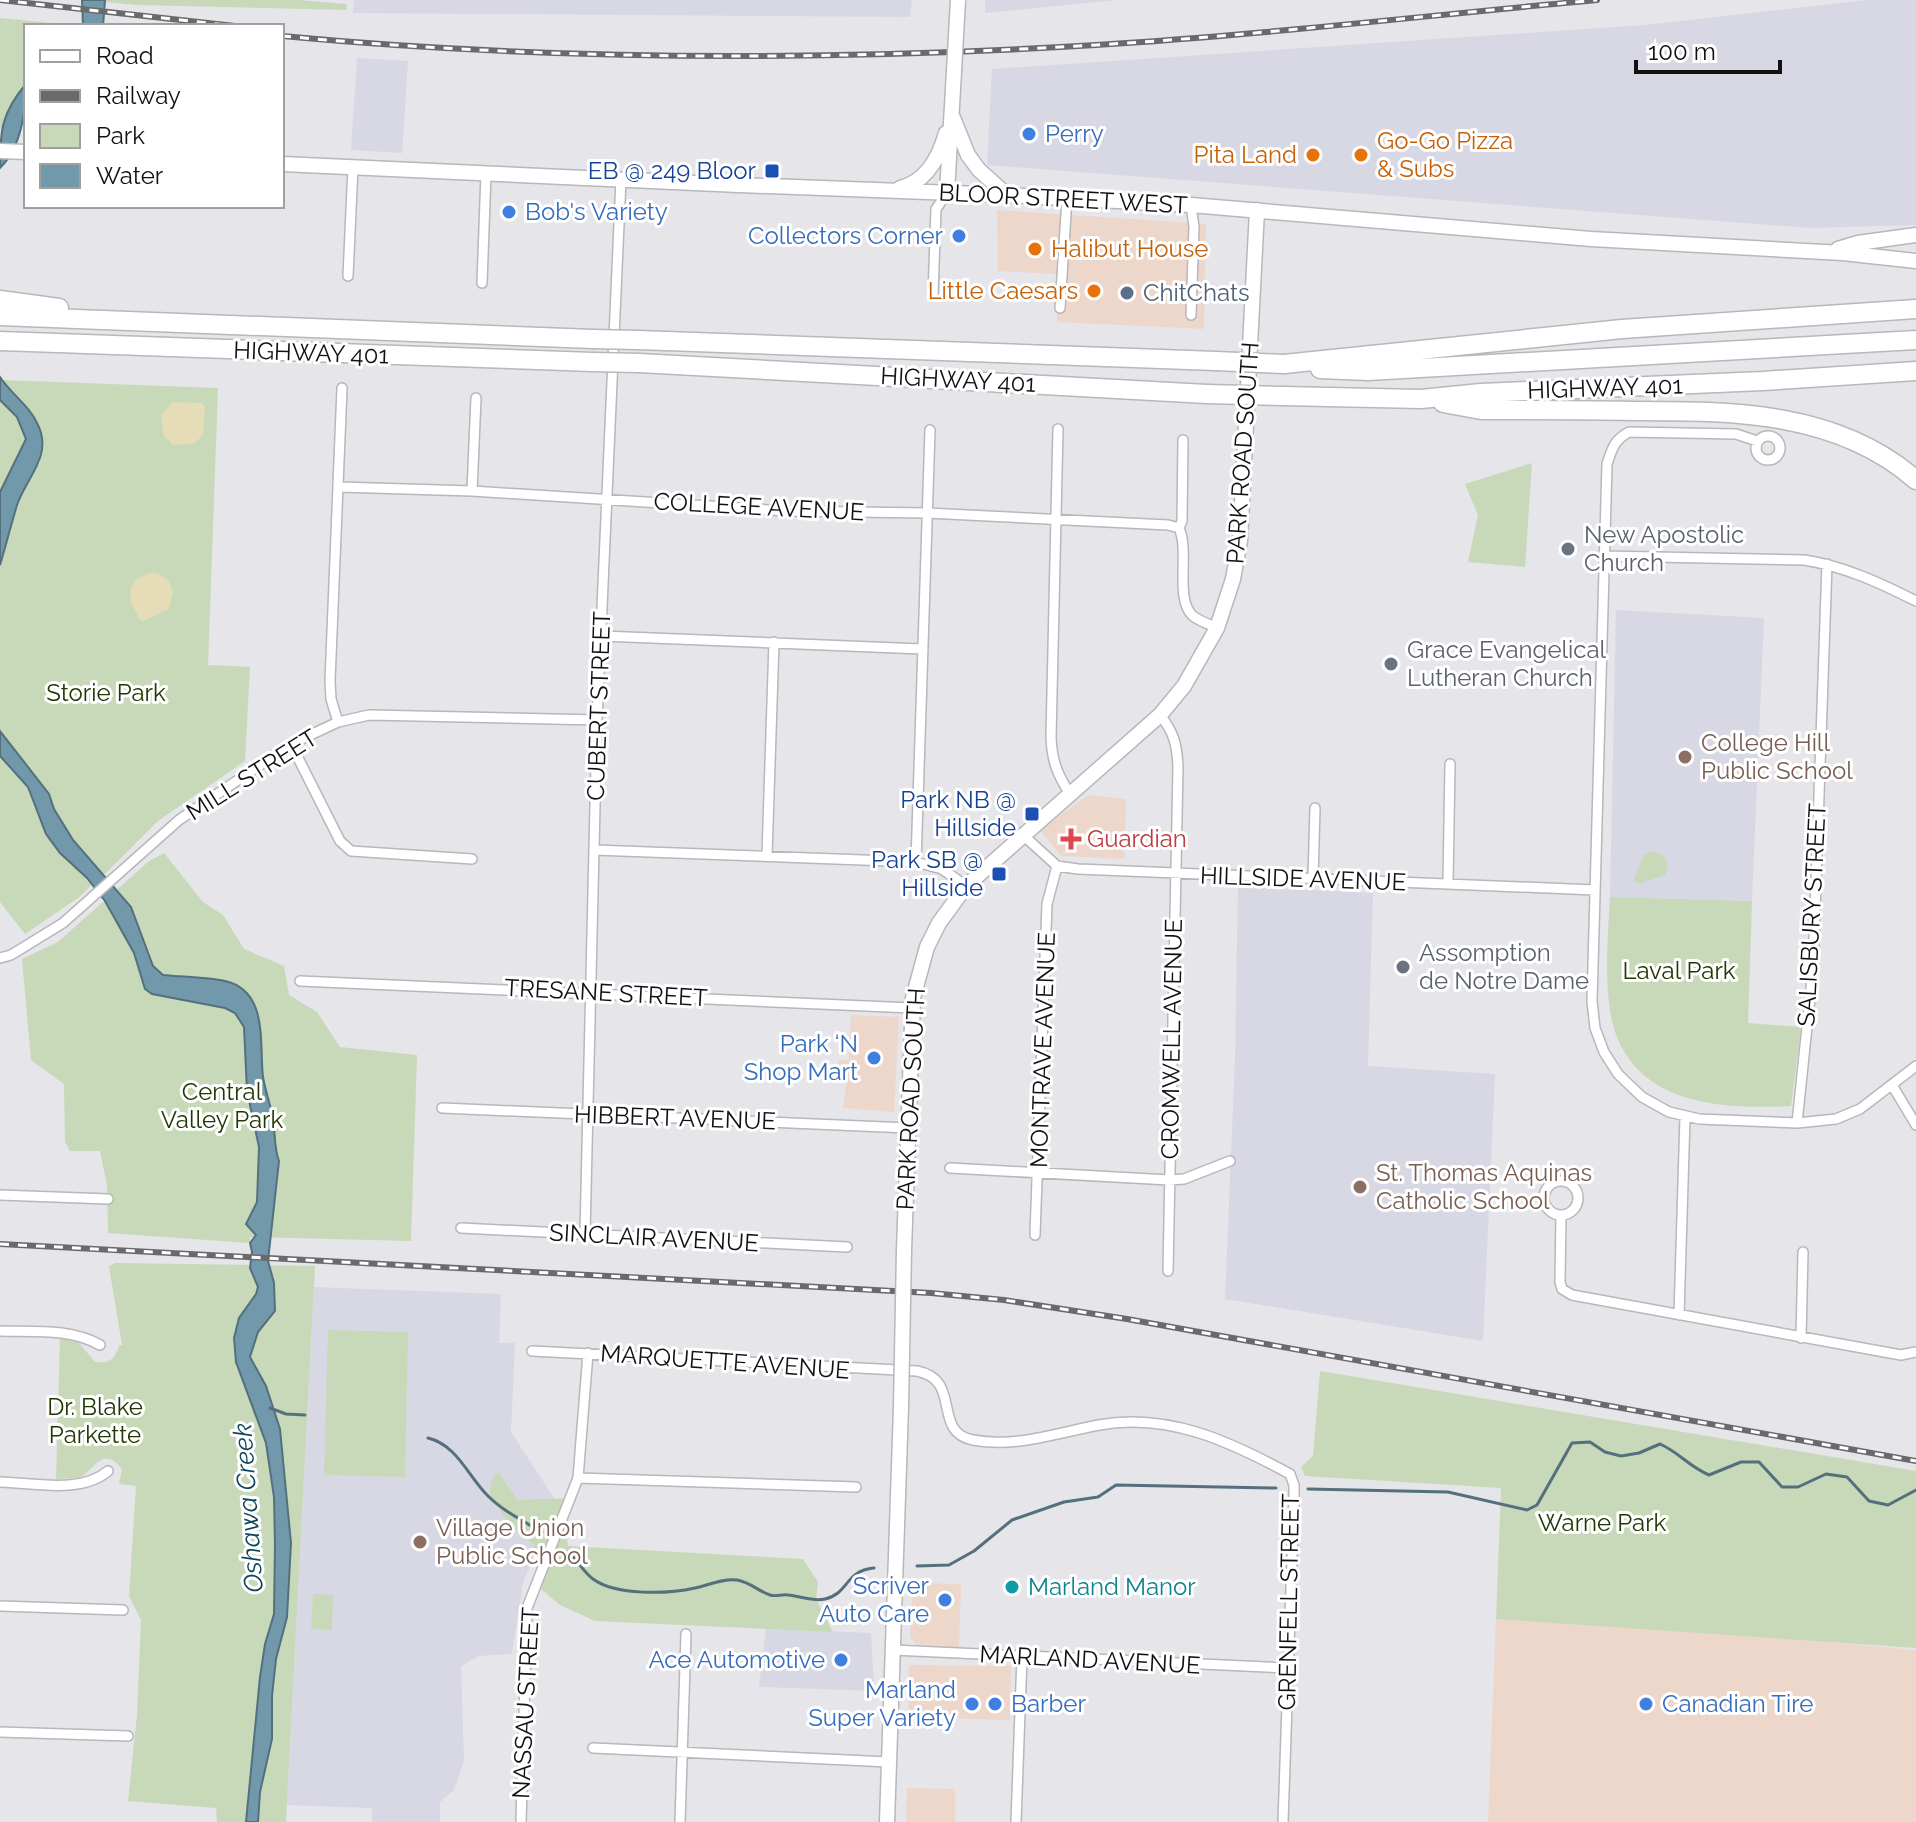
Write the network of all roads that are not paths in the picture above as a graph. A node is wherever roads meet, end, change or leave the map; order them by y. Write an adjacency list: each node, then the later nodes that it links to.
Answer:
1 (958, 0): 2 (main road, bridge)
2 (951, 114): 9 (main road); 10 (main road); 11 (main road)
3 (0, 151): 4 (main road)
4 (24, 152)
5 (284, 164): 6 (main road, BLOOR STREET WEST)
6 (353, 167): 7 (main road, BLOOR STREET WEST); 20 (street)
7 (486, 174): 8 (main road, BLOOR STREET WEST); 21 (street)
8 (621, 179): 9 (main road, BLOOR STREET WEST); 45 (street, CUBERT STREET)
9 (890, 190): 10 (main road, BLOOR STREET WEST)
10 (947, 193): 11 (main road, BLOOR STREET WEST); 22 (street)
11 (1007, 195): 12 (main road, BLOOR STREET WEST)
12 (1067, 198): 13 (main road, BLOOR STREET WEST); 24 (street)
13 (1191, 205): 14 (main road, BLOOR STREET WEST); 27 (street)
14 (1257, 210): 17 (main road, BLOOR STREET WEST); 52 (main road, PARK ROAD SOUTH)
15 (1916, 235): 17 (main road)
16 (1916, 245): 18 (main road, BLOOR STREET WEST)
17 (1827, 252): 18 (main road, BLOOR STREET WEST)
18 (1843, 253): 19 (main road, BLOOR STREET WEST)
19 (1916, 261)
20 (348, 276)
21 (482, 283)
22 (933, 295)
23 (0, 300): 26 (highway)
24 (1060, 308)
25 (1916, 309): 33 (highway)
26 (28, 310): 28 (highway); 33 (highway, HIGHWAY 401, bridge)
27 (1191, 315)
28 (0, 316)
29 (1916, 340): 33 (highway, HIGHWAY 401)
30 (0, 341): 31 (highway, HIGHWAY 401)
31 (25, 345): 32 (highway); 37 (highway, HIGHWAY 401, bridge)
32 (0, 350)
33 (1284, 364)
34 (1916, 371): 37 (highway, HIGHWAY 401)
35 (342, 388): 43 (street)
36 (476, 398): 44 (street)
37 (1421, 399): 42 (highway)
38 (1058, 429): 47 (street)
39 (930, 430): 46 (street)
40 (1183, 440): 48 (street)
41 (1757, 441): 49 (street)
42 (1916, 480)
43 (339, 487): 44 (street, COLLEGE AVENUE); 58 (street)
44 (472, 491): 45 (street, COLLEGE AVENUE)
45 (606, 499): 46 (street, COLLEGE AVENUE); 53 (street, CUBERT STREET)
46 (927, 513): 47 (street, COLLEGE AVENUE); 55 (street)
47 (1055, 519): 48 (street, COLLEGE AVENUE); 61 (street)
48 (1179, 528): 52 (street)
49 (1606, 556): 50 (street); 73 (street)
50 (1827, 564): 51 (street); 83 (street, SALISBURY STREET)
51 (1916, 601)
52 (1217, 628): 56 (main road, PARK ROAD SOUTH)
53 (602, 636): 54 (street); 57 (street, CUBERT STREET)
54 (774, 642): 55 (street); 65 (street)
55 (922, 649): 67 (street)
56 (1160, 715): 61 (main road, PARK ROAD SOUTH); 69 (street, CROMWELL AVENUE)
57 (597, 720): 58 (street, MILL STREET); 64 (street, CUBERT STREET)
58 (338, 722): 59 (street, MILL STREET)
59 (291, 744): 66 (street); 74 (street, MILL STREET)
60 (1450, 764): 71 (street)
61 (1070, 794): 63 (main road, PARK ROAD SOUTH)
62 (1315, 808): 70 (street)
63 (1023, 835): 68 (street); 72 (main road, PARK ROAD SOUTH)
64 (594, 850): 65 (street); 76 (street, CUBERT STREET)
65 (767, 855): 67 (street)
66 (472, 859)
67 (916, 862): 72 (street)
68 (1057, 866): 69 (street, HILLSIDE AVENUE); 88 (street, MONTRAVE AVENUE)
69 (1177, 875): 70 (street, HILLSIDE AVENUE); 89 (street, CROMWELL AVENUE)
70 (1313, 879): 71 (street, HILLSIDE AVENUE)
71 (1448, 883): 73 (street, HILLSIDE AVENUE)
72 (966, 886): 77 (main road, PARK ROAD SOUTH)
73 (1595, 890): 82 (street)
74 (0, 958)
75 (300, 981): 76 (street, TRESANE STREET)
76 (592, 992): 77 (street, TRESANE STREET); 81 (street, CUBERT STREET)
77 (912, 1008): 85 (main road, PARK ROAD SOUTH)
78 (1916, 1066): 79 (street)
79 (1892, 1085): 83 (street); 84 (street)
80 (442, 1108): 81 (street, HIBBERT AVENUE)
81 (589, 1114): 85 (street, HIBBERT AVENUE); 94 (street, CUBERT STREET)
82 (1685, 1117): 83 (street); 99 (street)
83 (1797, 1123)
84 (1916, 1125)
85 (908, 1128): 114 (main road, PARK ROAD SOUTH, bridge)
86 (1230, 1161): 89 (street)
87 (950, 1168): 88 (street)
88 (1039, 1175): 89 (street); 95 (street, MONTRAVE AVENUE)
89 (1169, 1180): 98 (street, CROMWELL AVENUE)
90 (0, 1195): 91 (street)
91 (108, 1199)
92 (1561, 1215): 99 (street)
93 (461, 1228): 94 (street, SINCLAIR AVENUE)
94 (585, 1234): 96 (street, SINCLAIR AVENUE)
95 (1035, 1235)
96 (847, 1247)
97 (1803, 1252): 101 (street)
98 (1168, 1271)
99 (1679, 1315): 101 (street)
100 (0, 1331): 102 (street)
101 (1801, 1338): 104 (street)
102 (100, 1345)
103 (532, 1351): 105 (street, MARQUETTE AVENUE)
104 (1916, 1352)
105 (588, 1353): 106 (street, MARQUETTE AVENUE); 108 (street, NASSAU STREET)
106 (917, 1371): 116 (street, GRENFELL STREET)
107 (108, 1471): 109 (street)
108 (578, 1478): 110 (street); 122 (street, NASSAU STREET)
109 (0, 1482)
110 (856, 1487)
111 (0, 1606): 112 (street)
112 (123, 1610)
113 (686, 1634): 120 (street)
114 (893, 1650): 115 (street, MARLAND AVENUE); 121 (main road, PARK ROAD SOUTH)
115 (1022, 1656): 116 (street, MARLAND AVENUE); 125 (street)
116 (1288, 1668): 126 (street, GRENFELL STREET)
117 (0, 1732): 118 (street)
118 (128, 1736)
119 (593, 1748): 120 (street)
120 (682, 1751): 121 (street); 123 (street)
121 (889, 1762): 124 (main road, PARK ROAD SOUTH)
122 (521, 1822)
123 (680, 1822)
124 (887, 1822)
125 (1016, 1822)
126 (1283, 1822)

